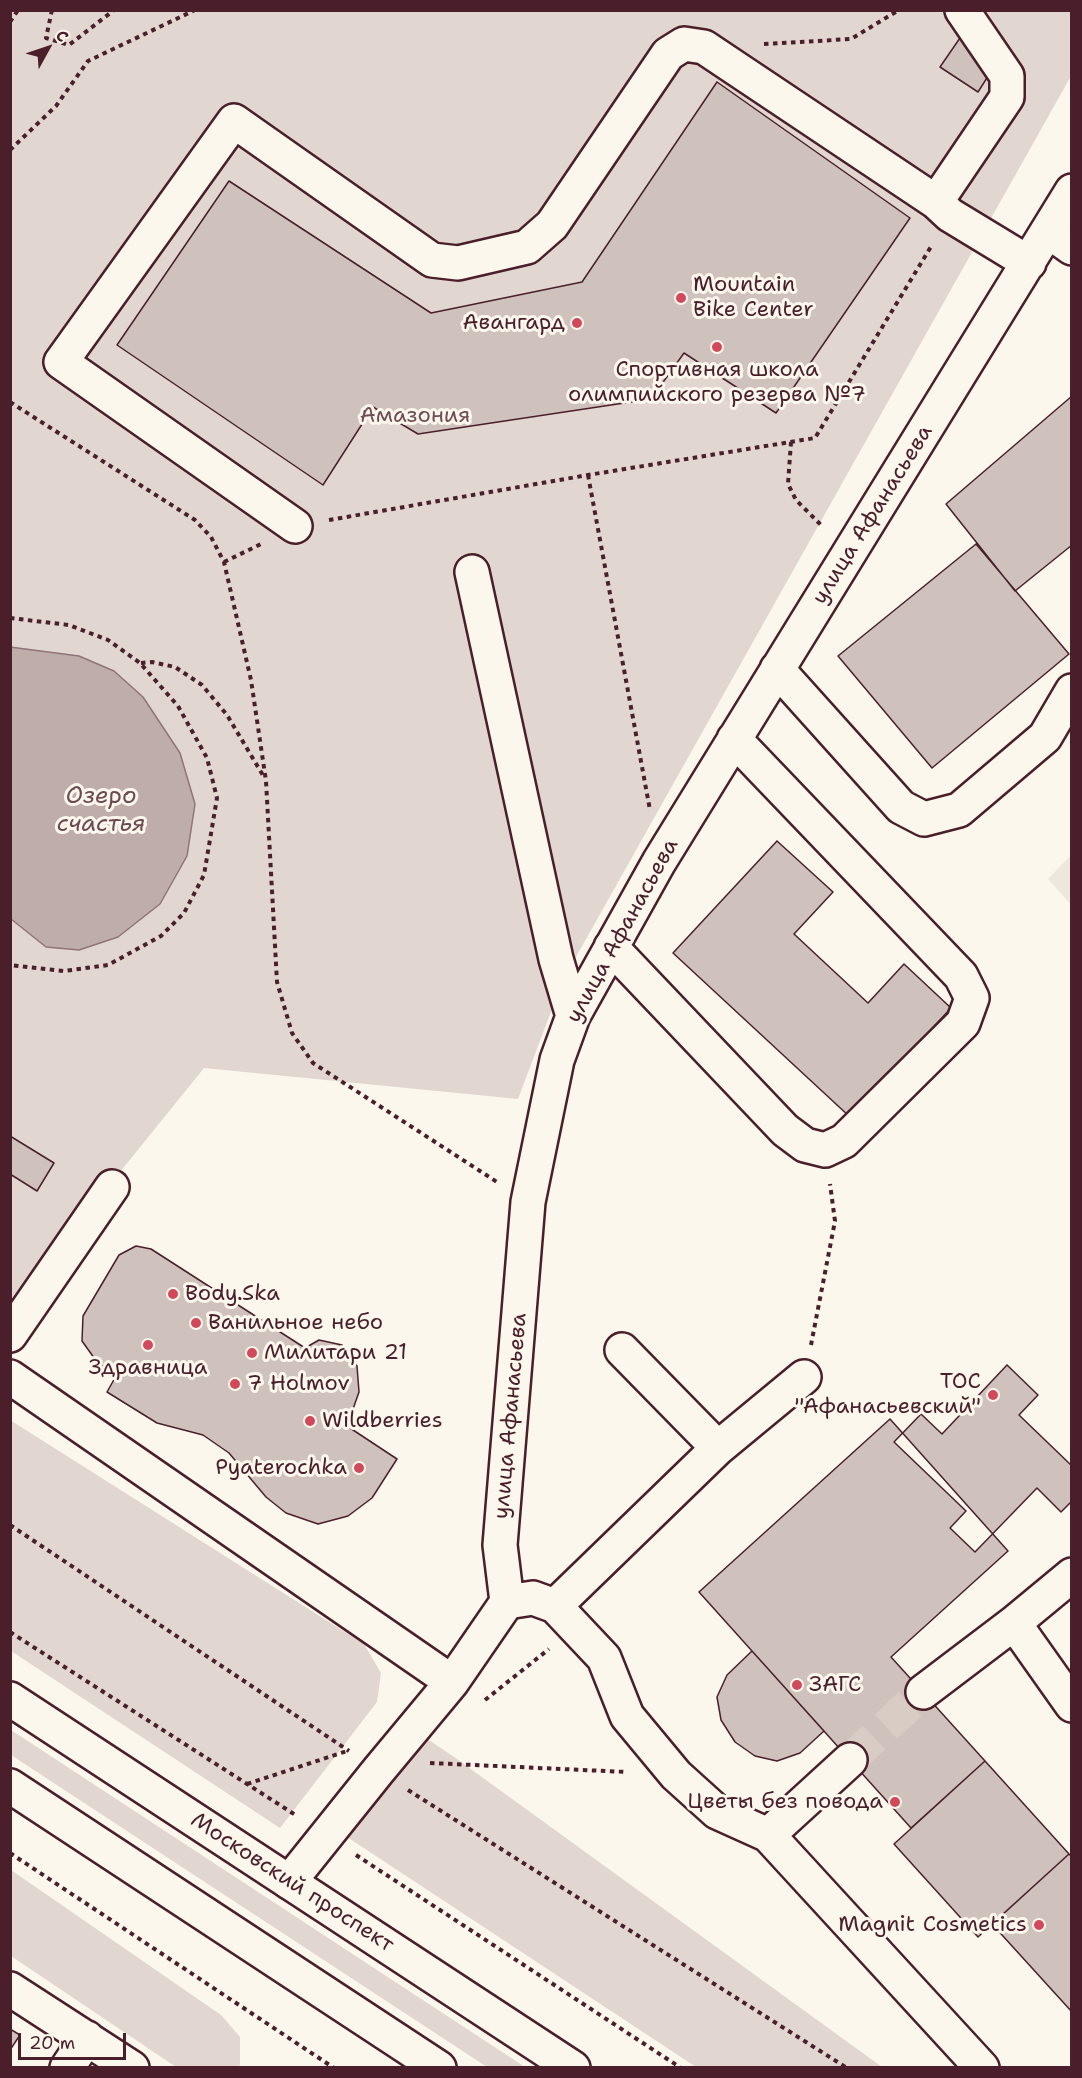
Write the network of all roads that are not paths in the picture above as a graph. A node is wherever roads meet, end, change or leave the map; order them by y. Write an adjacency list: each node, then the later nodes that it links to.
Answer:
1 (962, 10): 3 (street)
2 (1071, 191): 4 (street, улица Афанасьева)
3 (943, 208): 5 (street); 6 (street)
4 (1060, 240): 5 (street, улица Афанасьева)
5 (1029, 262): 8 (street, улица Афанасьева)
6 (295, 526)
7 (472, 572): 12 (street)
8 (777, 669): 9 (street); 10 (street, улица Афанасьева)
9 (1071, 691)
10 (734, 739): 11 (street, улица Афанасьева); 11 (street)
11 (611, 947): 12 (street, улица Афанасьева)
12 (573, 1016): 20 (street, улица Афанасьева)
13 (112, 1187): 14 (street)
14 (10, 1335)
15 (622, 1350): 18 (street)
16 (10, 1377): 23 (street)
17 (804, 1377): 18 (street)
18 (718, 1448): 21 (street)
19 (1071, 1575): 22 (street)
20 (507, 1602): 21 (street); 23 (street)
21 (555, 1606): 29 (street)
22 (1014, 1623): 24 (street); 26 (street)
23 (453, 1682): 30 (street)
24 (923, 1692)
25 (10, 1699): 30 (street, Московский проспект)
26 (1071, 1705)
27 (850, 1760): 29 (street)
28 (10, 1786): 35 (street)
29 (768, 1835): 37 (street)
30 (289, 1882): 36 (street, Московский проспект)
31 (10, 1989): 32 (street)
32 (87, 2038): 33 (street); 34 (street)
33 (67, 2067)
34 (132, 2067)
35 (439, 2067)
36 (573, 2067)
37 (982, 2067)

